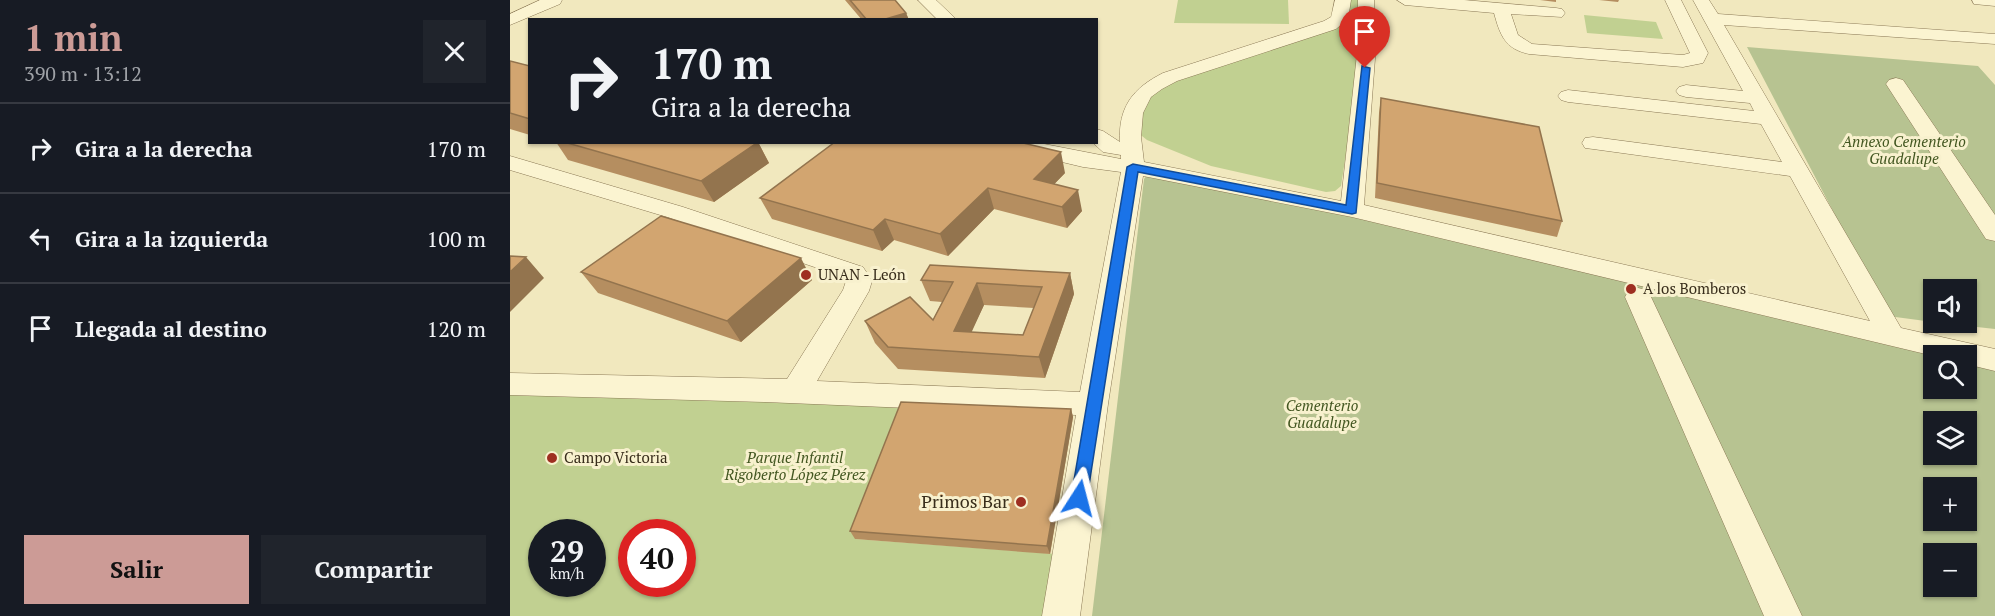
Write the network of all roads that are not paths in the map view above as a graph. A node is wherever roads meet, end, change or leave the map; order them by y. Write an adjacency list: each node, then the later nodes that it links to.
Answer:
1 (554, 0): 13 (street)
2 (926, 0): 12 (street)
3 (1342, 0): 22 (street)
4 (1366, 0): 25 (street)
5 (1405, 0): 9 (street)
6 (1673, 0): 9 (street)
7 (1980, 0): 8 (street)
8 (1995, 1)
9 (1502, 9): 11 (street)
10 (1706, 9): 15 (street); 17 (street)
11 (1556, 13)
12 (947, 18)
13 (510, 21): 14 (street)
14 (528, 26)
15 (1995, 39)
16 (1896, 84): 26 (street)
17 (1757, 98): 18 (street); 18 (street)
18 (1768, 119): 24 (street)
19 (1098, 137): 22 (street)
20 (1593, 143): 24 (street)
21 (1012, 144): 22 (street)
22 (1132, 159): 25 (street); 32 (street)
23 (510, 163): 31 (street)
24 (1799, 171): 28 (street)
25 (1352, 210): 28 (street)
26 (1995, 232)
27 (1638, 297): 34 (street)
28 (1892, 336): 29 (street)
29 (1995, 360)
30 (510, 384): 31 (street)
31 (795, 391): 32 (street)
32 (1093, 404): 33 (street)
33 (1061, 616)
34 (1783, 616)

